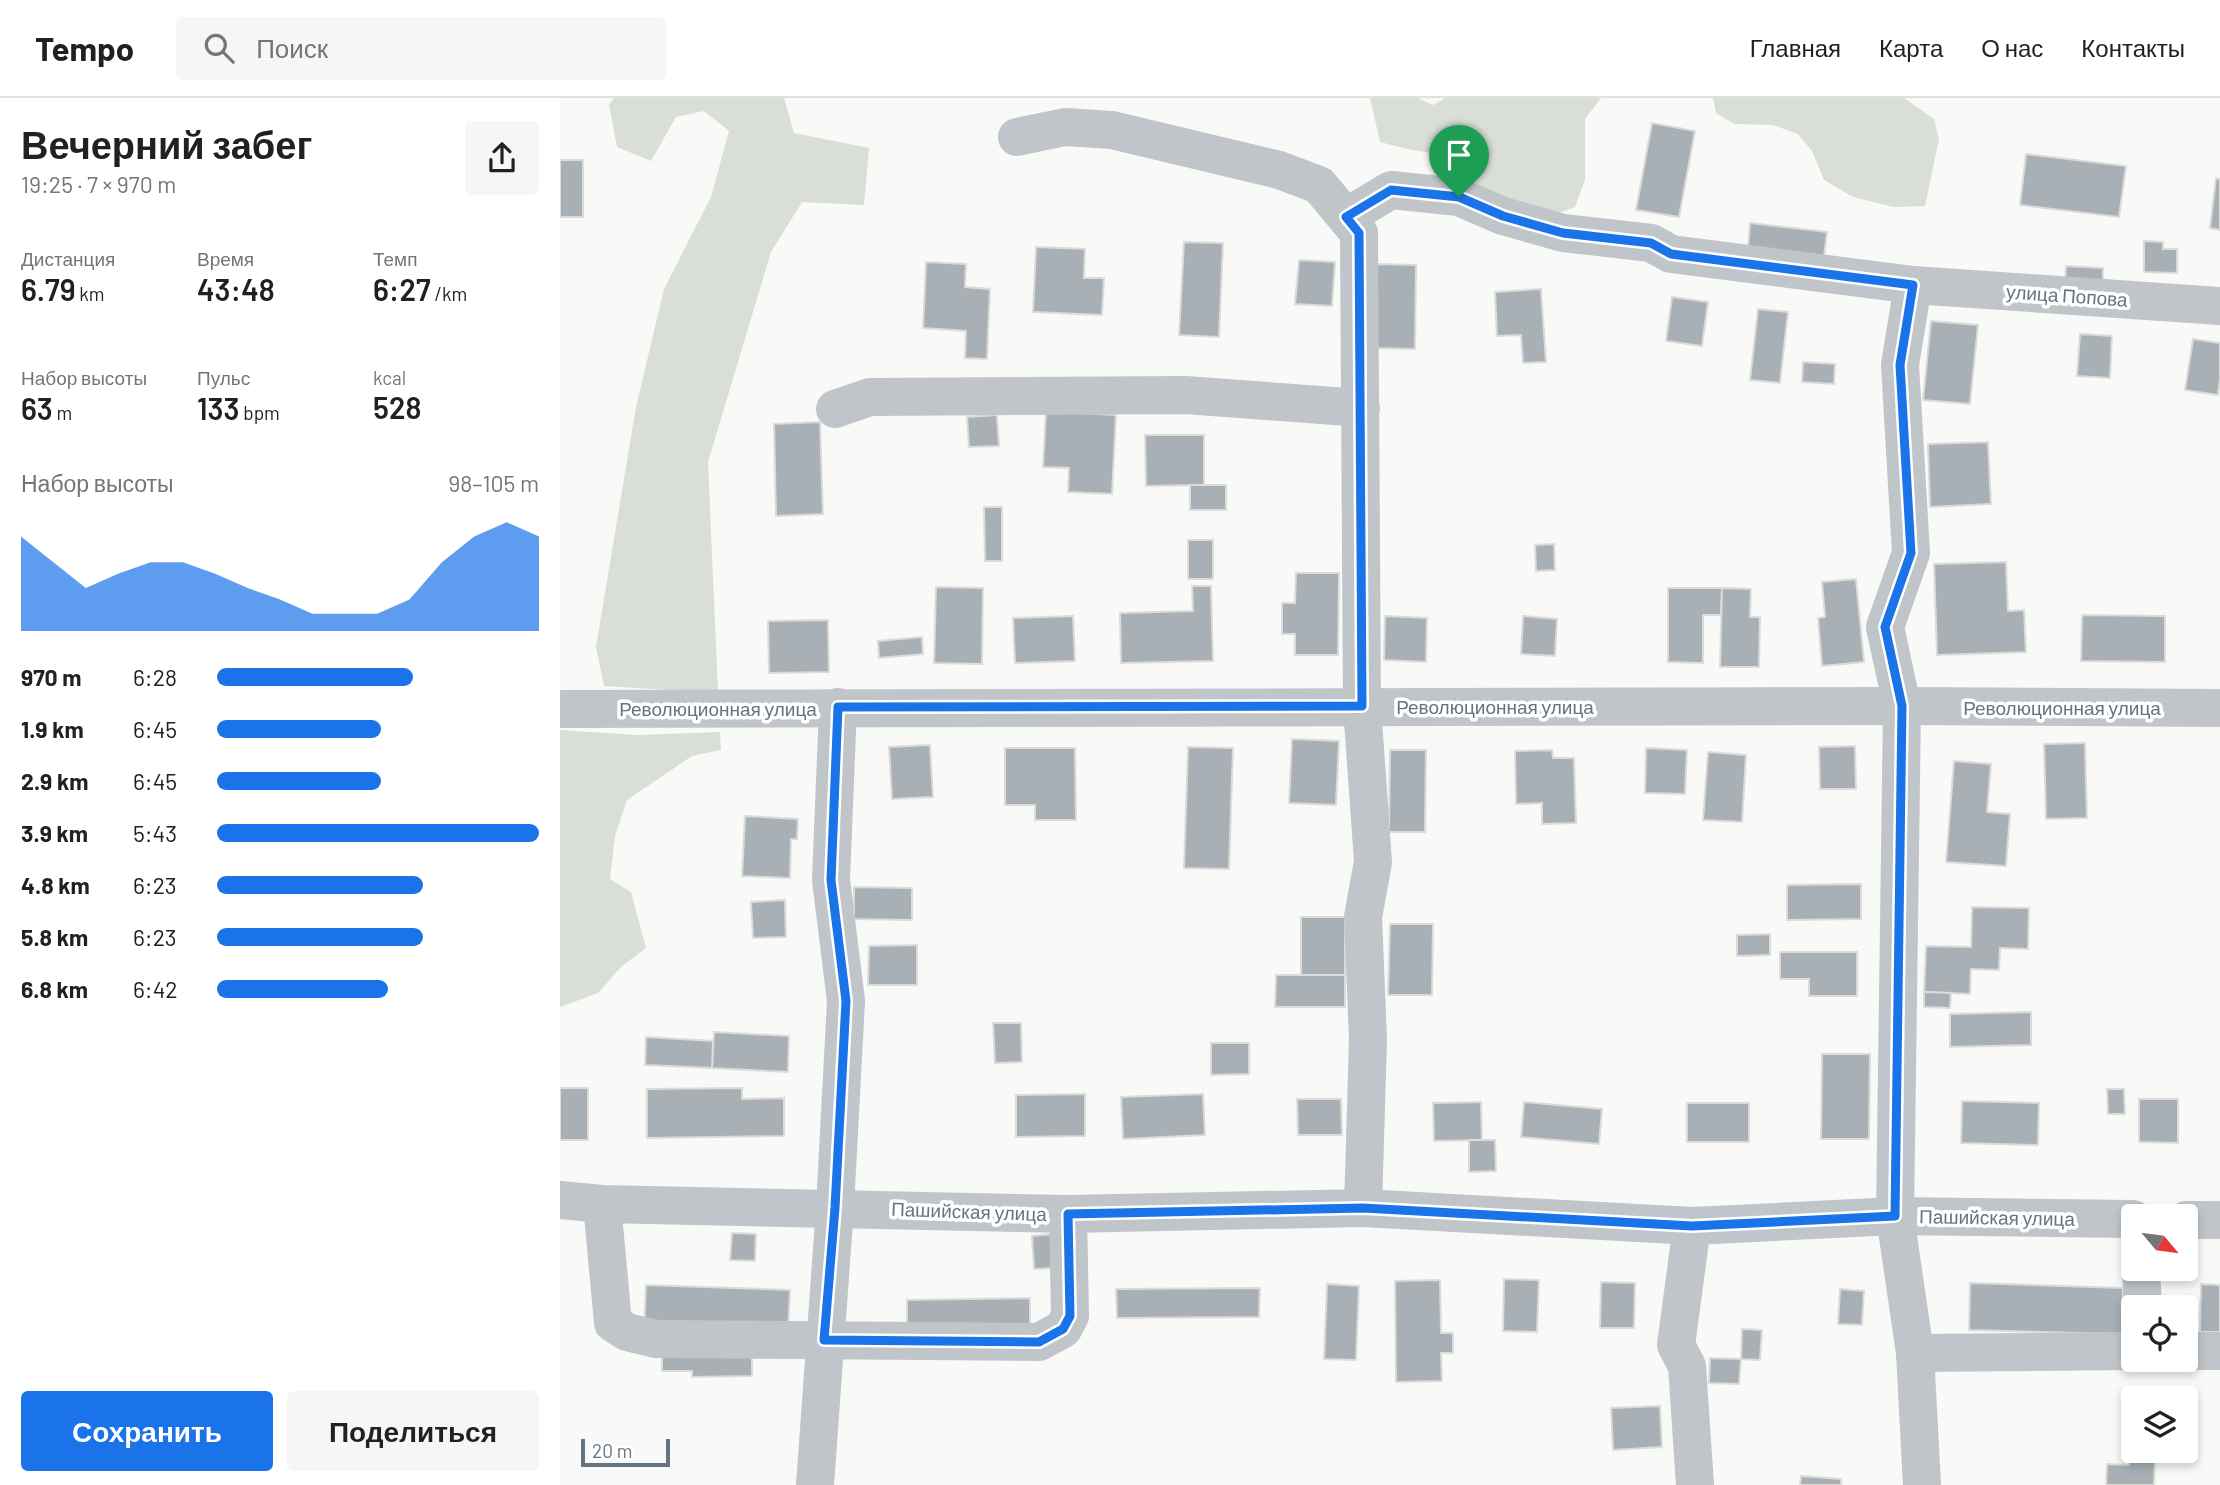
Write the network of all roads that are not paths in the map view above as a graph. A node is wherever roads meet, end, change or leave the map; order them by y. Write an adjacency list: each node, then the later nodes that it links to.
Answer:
1 (1017, 138): 2 (street)
2 (1346, 217): 3 (street, улица Попова); 5 (street)
3 (1913, 285): 4 (street, улица Попова); 8 (street)
4 (2220, 306)
5 (1361, 408): 6 (street); 7 (street)
6 (835, 409)
7 (1362, 706): 8 (street, Революционная улица); 9 (street, Революционная улица); 15 (street)
8 (1902, 706): 10 (street, Революционная улица); 17 (street)
9 (838, 707): 11 (street, Революционная улица); 14 (street)
10 (2220, 708)
11 (560, 709)
12 (560, 1200): 13 (street, Пашийская улица)
13 (602, 1204): 14 (street, Пашийская улица); 22 (street)
14 (835, 1208): 16 (street, Пашийская улица); 22 (street)
15 (1363, 1208): 16 (street, Пашийская улица); 21 (street, Пашийская улица)
16 (1068, 1214): 22 (street)
17 (1895, 1216): 18 (street, Пашийская улица); 21 (street, Пашийская улица); 26 (street)
18 (2121, 1219)
19 (2198, 1220): 20 (street)
20 (2220, 1220)
21 (1692, 1226): 28 (street)
22 (824, 1340): 27 (street)
23 (2121, 1351): 26 (street)
24 (2198, 1351): 25 (street)
25 (2220, 1351)
26 (1915, 1353): 29 (street)
27 (814, 1485)
28 (1695, 1485)
29 (1922, 1485)

